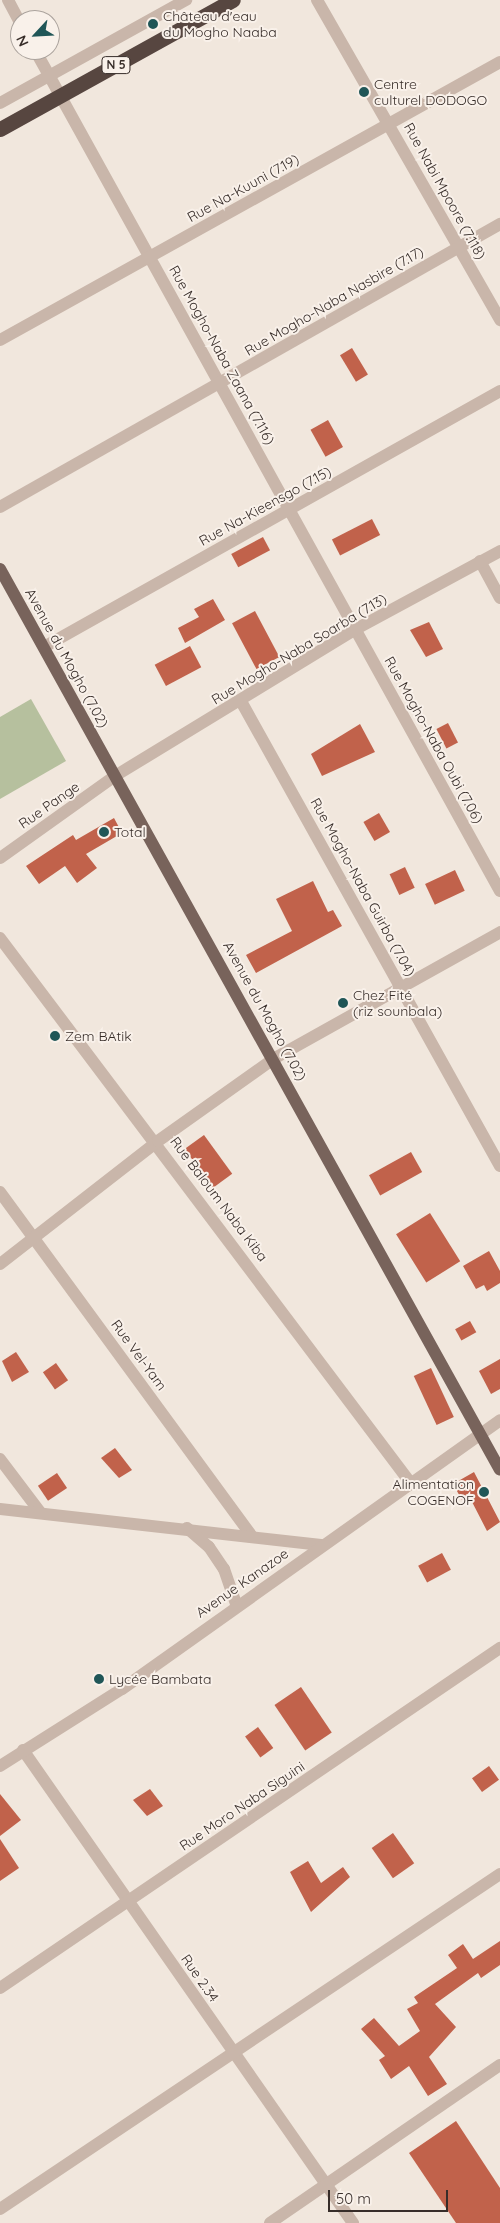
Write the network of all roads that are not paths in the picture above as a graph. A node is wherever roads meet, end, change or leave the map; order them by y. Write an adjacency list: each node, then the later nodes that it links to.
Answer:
1 (186, 0): 6 (street)
2 (233, 0): 7 (highway, N 5)
3 (316, 0): 9 (street, Rue Nabi Mpoore (7.118))
4 (40, 60): 6 (street, Rue Mogho-Naba Zaana (7.116))
5 (500, 62): 9 (street, Rue Na-Kuuni (7.19))
6 (49, 77): 7 (street, Rue Mogho-Naba Zaana (7.116)); 8 (street)
7 (60, 96): 10 (highway, N 5); 13 (street, Rue Mogho-Naba Zaana (7.116))
8 (0, 103)
9 (390, 123): 12 (street, Rue Nabi Mpoore (7.118)); 13 (street, Rue Na-Kuuni (7.19))
10 (0, 129)
11 (500, 224): 12 (street, Rue Mogho-Naba Nasbire (7.17))
12 (459, 247): 14 (street, Rue Nabi Mpoore (7.118)); 16 (street, Rue Mogho-Naba Nasbire (7.17))
13 (150, 256): 15 (street, Rue Na-Kuuni (7.19)); 16 (street, Rue Mogho-Naba Zaana (7.116))
14 (500, 320)
15 (0, 340)
16 (220, 383): 18 (street, Rue Mogho-Naba Nasbire (7.17)); 19 (street, Rue Mogho-Naba Zaana (7.116))
17 (500, 391): 19 (street, Rue Na-Kieensgo (7.15))
18 (0, 507)
19 (290, 509): 24 (street, Rue Mogho-Naba Zaana (7.116)); 25 (street, Rue Na-Kieensgo (7.15))
20 (500, 550): 21 (street, Rue Mogho-Naba Soarba (7.13))
21 (480, 561): 23 (street); 24 (street, Rue Mogho-Naba Soarba (7.13))
22 (0, 568): 25 (main road, Avenue du Mogho (7.02))
23 (500, 598)
24 (356, 629): 26 (street, Rue Mogho-Naba Soarba (7.13)); 29 (street, Rue Mogho-Naba Oubi (7.06))
25 (44, 647): 27 (main road, Avenue du Mogho (7.02))
26 (242, 702): 27 (street, Rue Mogho-Naba Soarba (7.13)); 32 (street, Rue Mogho-Naba Guirba (7.04))
27 (115, 776): 28 (street, Rue Pange); 33 (main road, Avenue du Mogho (7.02))
28 (0, 858)
29 (500, 891)
30 (500, 932): 32 (street)
31 (0, 938): 34 (street, Rue Baloum Naba Kiba)
32 (402, 987): 33 (street); 35 (street, Rue Mogho-Naba Guirba (7.04))
33 (275, 1058): 34 (street); 40 (main road, Avenue du Mogho (7.02))
34 (158, 1141): 37 (street); 43 (street, Rue Baloum Naba Kiba)
35 (500, 1166)
36 (0, 1192): 37 (street, Rue Vel-Yam)
37 (34, 1238): 38 (street); 47 (street, Rue Vel-Yam)
38 (0, 1264)
39 (500, 1420): 40 (street, Avenue Kanazoe)
40 (478, 1434): 42 (main road, Avenue du Mogho (7.02)); 43 (street, Avenue Kanazoe)
41 (0, 1459): 45 (street)
42 (500, 1470)
43 (409, 1481): 48 (street, Avenue Kanazoe)
44 (0, 1509): 45 (street)
45 (40, 1512): 46 (street)
46 (187, 1528): 47 (street); 49 (street)
47 (252, 1536): 48 (street)
48 (321, 1545): 49 (street, Avenue Kanazoe)
49 (236, 1604): 51 (street, Avenue Kanazoe)
50 (500, 1648): 54 (street, Rue Moro Naba Siguini)
51 (23, 1750): 52 (street, Avenue Kanazoe); 54 (street, Rue 2.34)
52 (0, 1766)
53 (500, 1874): 56 (street)
54 (128, 1901): 55 (street, Rue Moro Naba Siguini); 56 (street, Rue 2.34)
55 (0, 1988)
56 (234, 2052): 58 (street, Rue 2.34); 59 (street)
57 (500, 2065): 58 (street)
58 (328, 2185): 60 (street); 61 (street, Rue 2.34)
59 (0, 2209)
60 (270, 2223)
61 (353, 2223)

